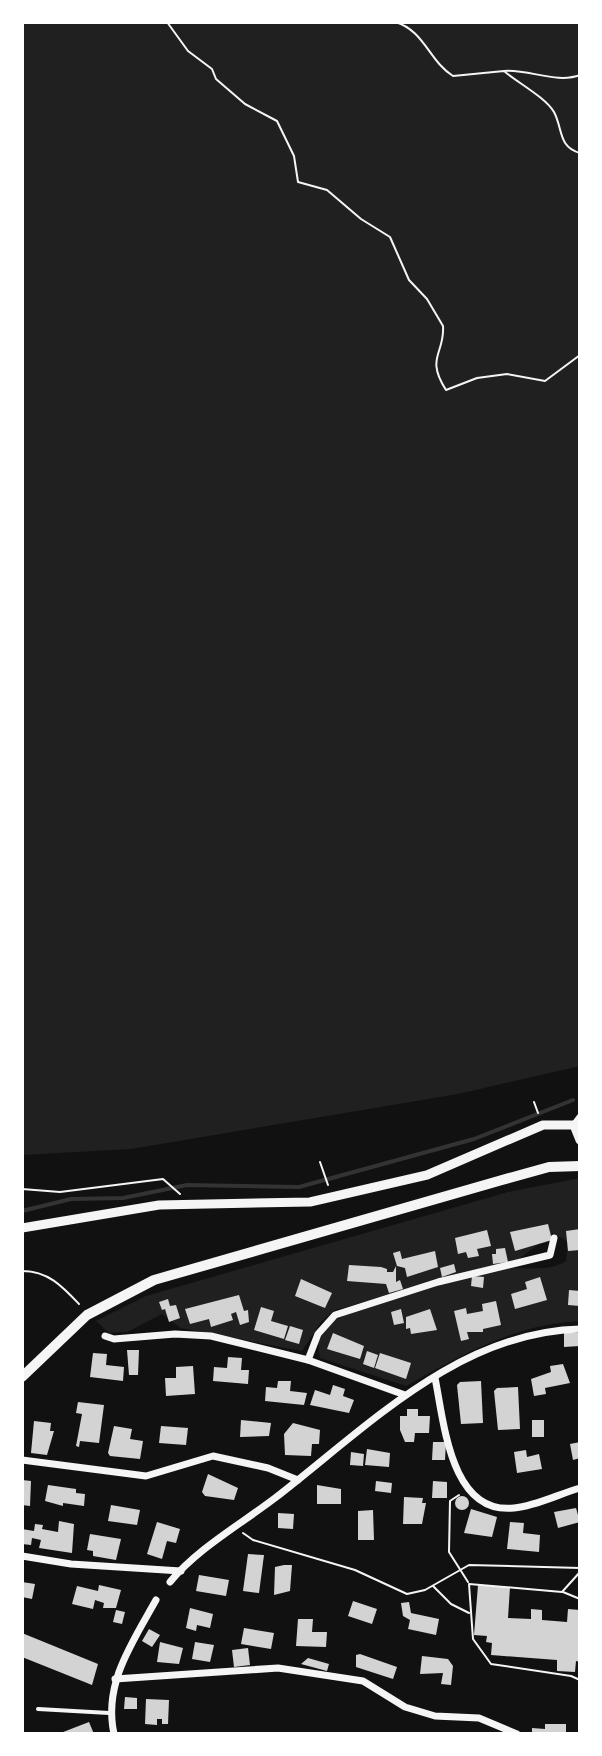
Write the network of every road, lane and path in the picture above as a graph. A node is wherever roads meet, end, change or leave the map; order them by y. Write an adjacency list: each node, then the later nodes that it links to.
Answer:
1 (167, 22): 6 (path)
2 (395, 22): 3 (path)
3 (504, 71): 4 (path); 5 (path)
4 (580, 75)
5 (580, 153)
6 (580, 355)
7 (534, 1102): 9 (path)
8 (577, 1121): 9 (street); 10 (street)
9 (543, 1125): 15 (street)
10 (580, 1140)
11 (320, 1162): 15 (path)
12 (580, 1166): 23 (main road)
13 (22, 1189): 14 (path)
14 (179, 1194)
15 (333, 1197): 16 (street)
16 (22, 1228)
17 (554, 1238): 22 (street)
18 (22, 1271): 19 (path)
19 (78, 1303)
20 (580, 1329): 24 (street)
21 (105, 1336): 22 (street)
22 (308, 1360): 25 (street)
23 (22, 1377)
24 (435, 1378): 25 (street); 29 (street)
25 (405, 1395): 27 (street)
26 (22, 1460): 27 (street)
27 (298, 1480): 30 (street)
28 (580, 1488): 29 (street)
29 (467, 1490): 32 (path)
30 (235, 1528): 34 (street); 37 (path)
31 (22, 1556): 34 (street)
32 (457, 1569): 33 (path); 36 (path); 37 (path)
33 (580, 1570): 38 (path)
34 (181, 1571): 35 (street)
35 (170, 1582)
36 (469, 1584): 38 (path); 41 (path)
37 (433, 1585): 41 (path)
38 (562, 1592): 39 (path)
39 (580, 1599)
40 (156, 1600): 42 (street)
41 (469, 1613): 43 (path)
42 (115, 1679): 45 (street); 47 (street)
43 (580, 1680)
44 (38, 1709): 45 (lane)
45 (109, 1713): 46 (street)
46 (114, 1734)
47 (517, 1734)

